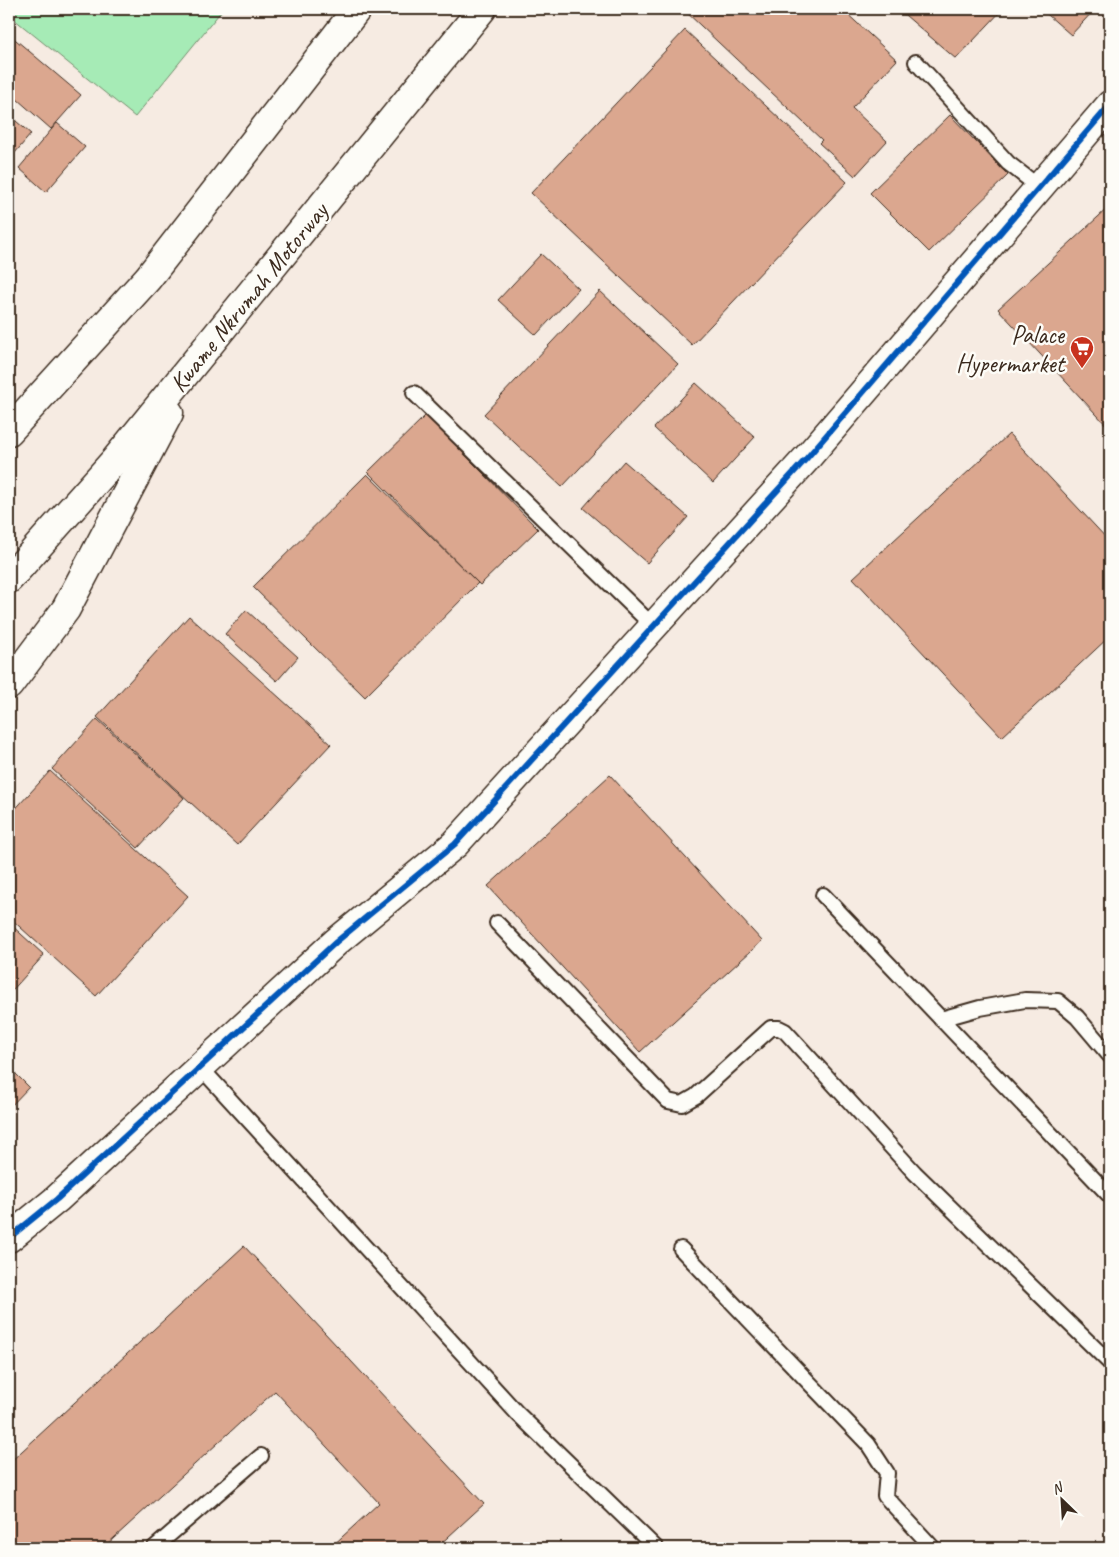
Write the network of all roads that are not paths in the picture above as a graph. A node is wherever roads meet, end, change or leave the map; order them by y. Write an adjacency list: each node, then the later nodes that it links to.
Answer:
1 (357, 9): 8 (main road)
2 (482, 9): 6 (main road, Kwame Nkrumah Motorway)
3 (916, 62): 5 (lane)
4 (1107, 114): 5 (main road)
5 (1039, 187): 10 (main road)
6 (195, 363): 9 (main road, Kwame Nkrumah Motorway); 11 (main road)
7 (414, 392): 10 (lane)
8 (9, 431)
9 (9, 579)
10 (654, 627): 16 (main road)
11 (9, 685)
12 (823, 895): 14 (lane)
13 (497, 923): 20 (lane)
14 (942, 1018): 15 (lane); 17 (lane)
15 (1110, 1056)
16 (200, 1067): 18 (main road); 23 (lane)
17 (1110, 1196)
18 (9, 1238)
19 (681, 1249): 24 (lane)
20 (1110, 1363)
21 (261, 1456): 22 (lane)
22 (154, 1548)
23 (656, 1548)
24 (933, 1548)

